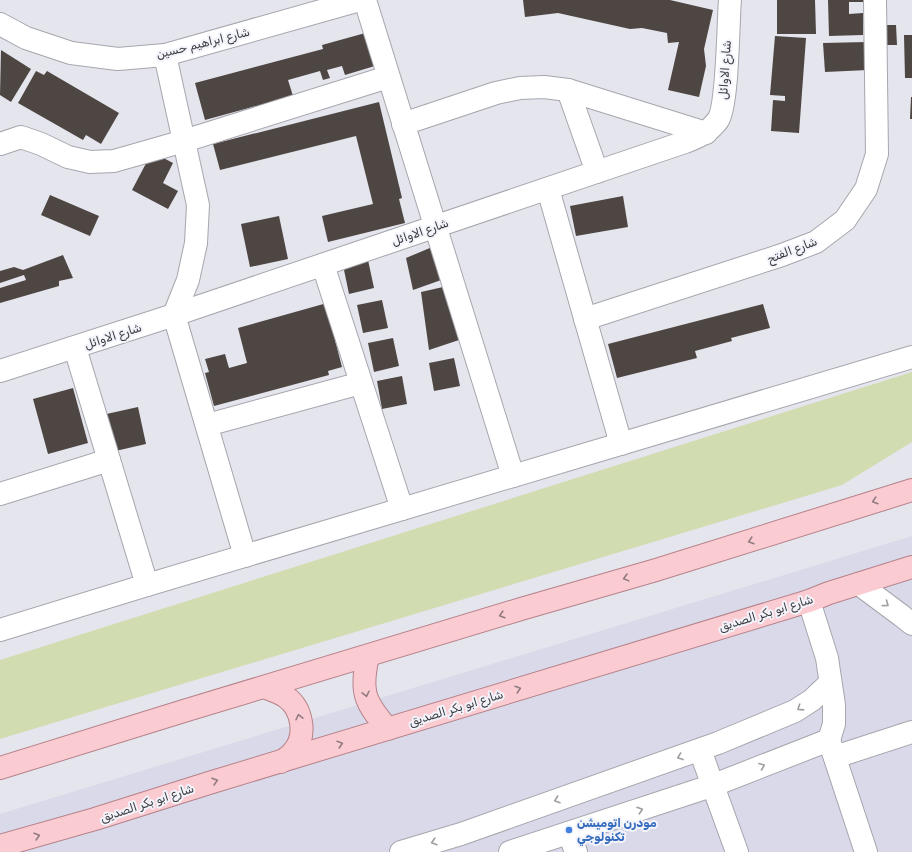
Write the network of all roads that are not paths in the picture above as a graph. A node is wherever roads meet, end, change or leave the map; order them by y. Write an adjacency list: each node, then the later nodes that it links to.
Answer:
1 (360, 0): 6 (street, شارع ابراهيم حسين)
2 (365, 0): 7 (street)
3 (730, 0): 10 (street, شارع الاوائل)
4 (875, 0): 18 (street, شارع الفتح)
5 (0, 24): 6 (street, شارع ابراهيم حسين)
6 (165, 55): 11 (street)
7 (388, 77): 9 (street); 11 (street)
8 (568, 90): 9 (street); 10 (street); 13 (street)
9 (403, 124): 15 (street)
10 (706, 133): 13 (street, شارع الاوائل)
11 (184, 141): 12 (street); 17 (street)
12 (0, 144)
13 (597, 172): 14 (street, شارع الاوائل)
14 (548, 189): 15 (street, شارع الاوائل); 18 (street)
15 (435, 227): 16 (street, شارع الاوائل); 26 (street)
16 (323, 265): 17 (street, شارع الاوائل); 22 (street)
17 (174, 315): 19 (street, شارع الاوائل); 23 (street)
18 (585, 319): 24 (street)
19 (76, 348): 21 (street, شارع الاوائل); 25 (street)
20 (912, 357): 24 (street)
21 (0, 371)
22 (361, 383): 23 (street); 29 (street)
23 (206, 425): 30 (street)
24 (620, 444): 26 (street)
25 (109, 460): 28 (street); 33 (street)
26 (513, 476): 29 (street)
27 (908, 489): 37 (main road, one-way to 37)
28 (0, 494)
29 (402, 509): 30 (street)
30 (245, 556): 33 (street)
31 (912, 567): 32 (main road, شارع ابو بكر الصديق)
32 (859, 584): 34 (main road, شارع ابو بكر الصديق); 35 (street, one-way to 35)
33 (147, 585): 36 (street)
34 (809, 601): 38 (street); 40 (main road, شارع ابو بكر الصديق, one-way to 34)
35 (912, 624)
36 (1, 627)
37 (368, 656): 39 (main road); 40 (main road, one-way to 40)
38 (830, 683): 42 (street); 43 (street, one-way to 43)
39 (264, 687): 44 (main road, one-way to 39); 45 (main road)
40 (388, 729): 44 (main road, شارع ابو بكر الصديق, one-way to 40)
41 (912, 732): 42 (street)
42 (832, 749): 46 (street, one-way to 42); 53 (street)
43 (700, 750): 46 (street); 48 (street, one-way to 48)
44 (281, 762): 49 (main road, شارع ابو بكر الصديق, one-way to 44)
45 (0, 768)
46 (714, 785): 47 (street, one-way to 46); 52 (street)
47 (572, 842): 51 (street)
48 (464, 843): 50 (street, one-way to 50)
49 (0, 846)
50 (400, 852)
51 (510, 852)
52 (737, 852)
53 (866, 852)

